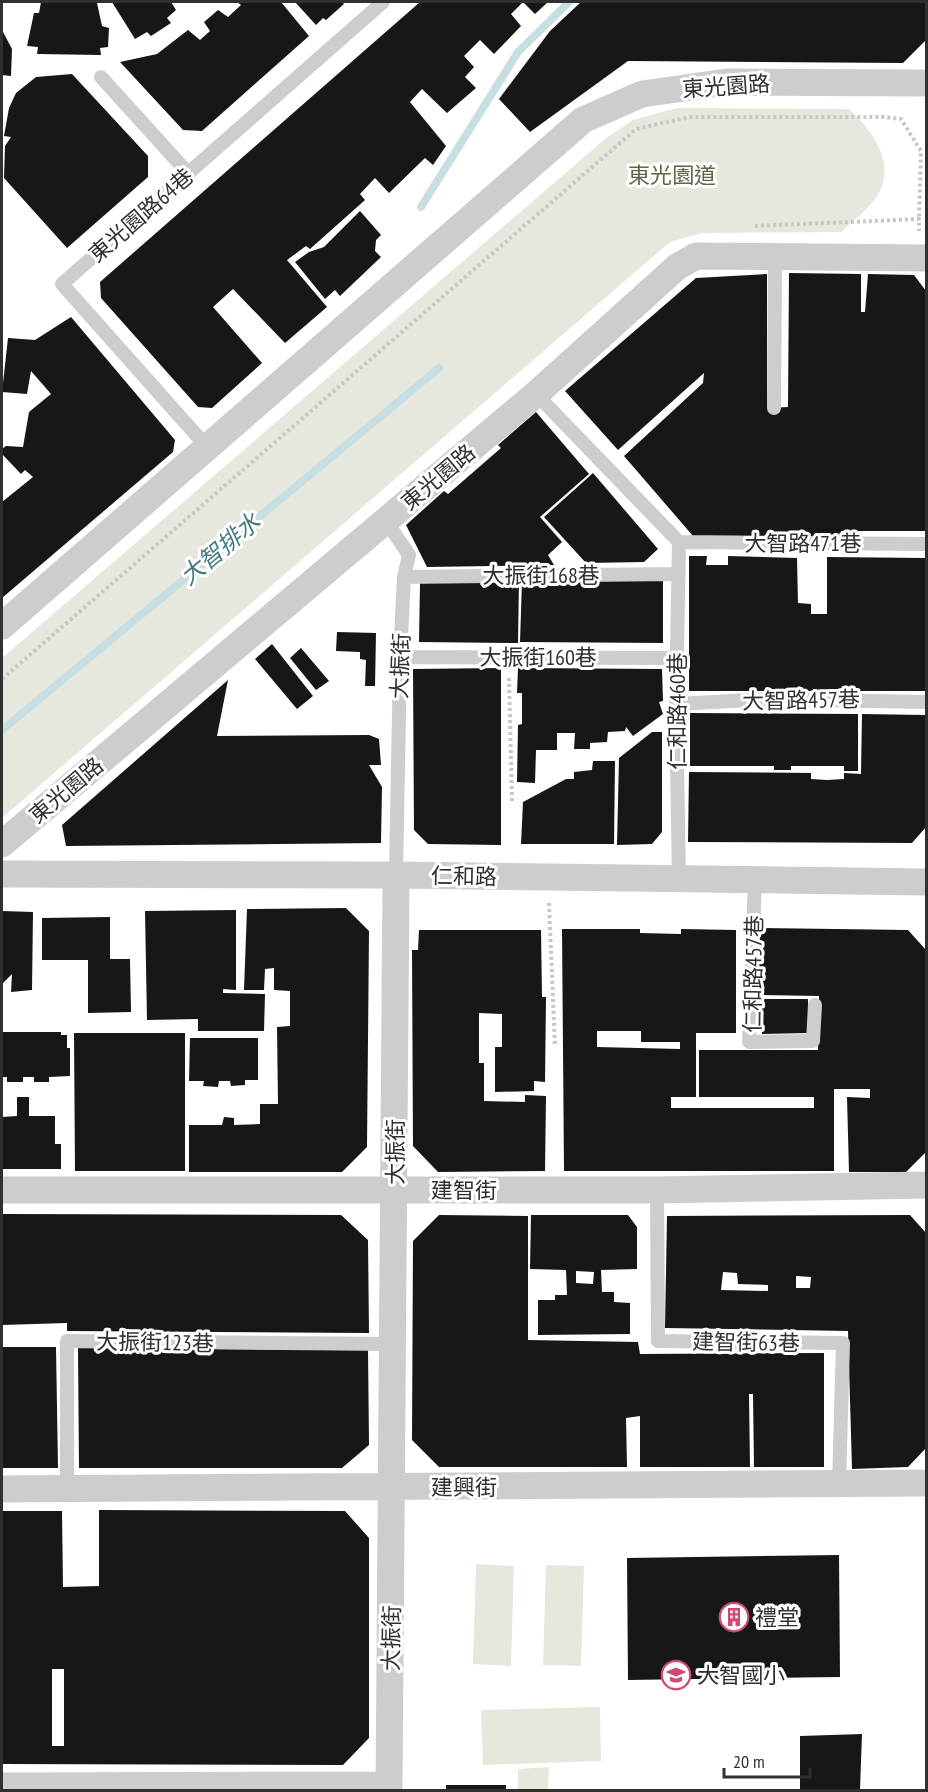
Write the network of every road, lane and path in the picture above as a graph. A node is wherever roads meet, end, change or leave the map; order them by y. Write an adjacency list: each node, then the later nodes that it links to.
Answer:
1 (383, 2): 4 (lane, 東光園路64巷)
2 (101, 77): 4 (lane)
3 (927, 83): 10 (street, 東光園路)
4 (188, 173): 10 (lane, 東光園路64巷)
5 (919, 219): 20 (path)
6 (775, 257): 7 (street, 東光園路); 8 (street, 東光園路); 9 (lane)
7 (927, 258)
8 (536, 394): 11 (street, 東光園路); 12 (lane)
9 (774, 408)
10 (207, 447): 16 (street, 東光園路)
11 (386, 521): 15 (lane, 大振街); 24 (street, 東光園路)
12 (679, 542): 13 (lane, 大智路471巷); 14 (lane, 仁和路460巷)
13 (927, 544)
14 (678, 574): 15 (lane, 大振街168巷); 19 (lane, 仁和路460巷)
15 (404, 577): 17 (lane, 大振街)
16 (2, 626)
17 (400, 657): 18 (lane, 大振街160巷); 26 (lane, 大振街)
18 (509, 657): 19 (lane, 大振街160巷); 23 (path)
19 (677, 658): 22 (lane, 仁和路460巷)
20 (2, 679)
21 (927, 702): 22 (lane, 大智路457巷)
22 (676, 704): 28 (lane, 仁和路460巷)
23 (512, 803)
24 (2, 844)
25 (2, 874): 26 (street, 仁和路)
26 (396, 875): 27 (street, 仁和路); 35 (street, 大振街)
27 (548, 877): 28 (street, 仁和路); 32 (path)
28 (679, 880): 29 (street, 仁和路)
29 (755, 880): 30 (street, 仁和路); 31 (lane, 仁和路457巷)
30 (927, 882)
31 (815, 1005)
32 (555, 1046)
33 (927, 1185): 36 (street, 建智街)
34 (2, 1190): 35 (street, 建智街)
35 (394, 1190): 36 (street, 建智街); 37 (street, 大振街)
36 (657, 1190): 39 (lane, 建智街63巷)
37 (392, 1344): 40 (street, 大振街); 42 (lane, 大振街123巷)
38 (927, 1483): 39 (street, 建興街)
39 (840, 1485): 40 (street, 建興街)
40 (393, 1488): 42 (street, 建興街); 44 (street, 大振街)
41 (2, 1489): 42 (street, 建興街)
42 (67, 1490)
43 (2, 1786): 44 (street)
44 (389, 1788)

